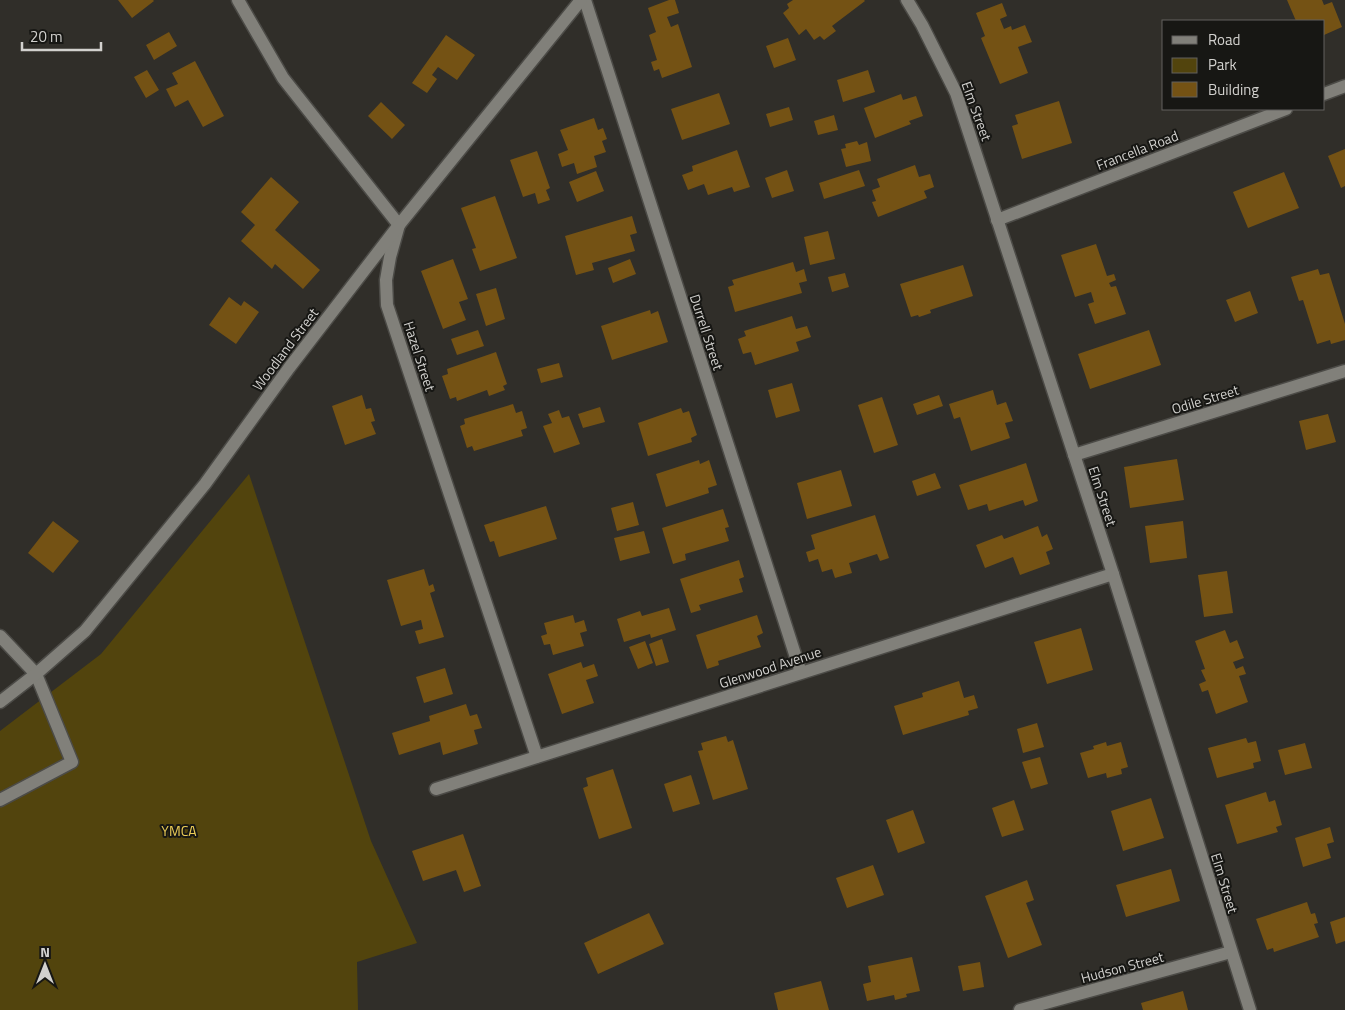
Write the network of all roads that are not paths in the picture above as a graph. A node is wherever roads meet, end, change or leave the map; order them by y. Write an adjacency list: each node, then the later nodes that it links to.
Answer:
1 (238, 0): 9 (street)
2 (581, 0): 9 (street, Woodland Street)
3 (585, 0): 14 (street, Durrell Street)
4 (907, 0): 8 (street, Elm Street)
5 (1345, 86): 6 (street)
6 (1325, 94)
7 (1283, 110): 8 (street, Francella Road)
8 (998, 220): 11 (street, Elm Street)
9 (400, 225): 15 (street, Woodland Street); 17 (street, Hazel Street)
10 (1345, 371): 11 (street, Odile Street)
11 (1074, 455): 12 (street, Elm Street)
12 (1113, 574): 14 (street, Glenwood Avenue); 20 (street, Elm Street)
13 (0, 636): 15 (street)
14 (801, 673): 17 (street, Glenwood Avenue)
15 (36, 674): 16 (street, Woodland Street); 19 (street)
16 (0, 702)
17 (537, 758): 18 (street, Glenwood Avenue)
18 (436, 790)
19 (0, 800)
20 (1231, 952): 21 (street, Hudson Street); 22 (street, Elm Street)
21 (1020, 1010)
22 (1250, 1010)

